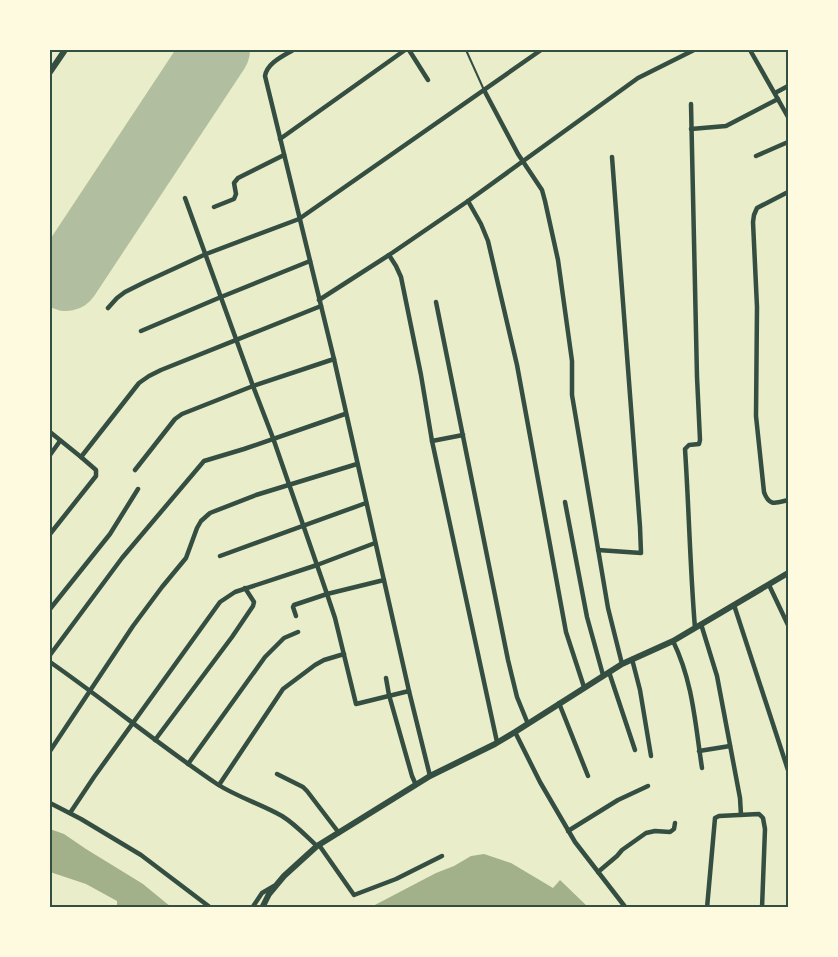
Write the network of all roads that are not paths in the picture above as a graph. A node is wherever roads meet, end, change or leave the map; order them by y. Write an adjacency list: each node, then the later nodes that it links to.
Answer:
1 (65, 50): 9 (street)
2 (293, 50): 18 (street)
3 (407, 50): 10 (street); 18 (street)
4 (466, 50): 12 (lane)
5 (541, 50): 12 (street)
6 (694, 50): 23 (street)
7 (759, 50): 8 (street)
8 (751, 51): 13 (street)
9 (50, 72)
10 (429, 80)
11 (789, 86): 13 (street)
12 (484, 90): 23 (street); 28 (street)
13 (775, 93): 14 (street)
14 (778, 99): 16 (street); 17 (street)
15 (691, 104): 17 (street)
16 (789, 117)
17 (691, 129): 70 (street)
18 (280, 139): 20 (street)
19 (789, 142): 22 (street)
20 (284, 155): 27 (street); 28 (street)
21 (612, 156): 59 (street)
22 (756, 156)
23 (524, 162): 26 (street); 59 (street)
24 (789, 192): 53 (street)
25 (186, 198): 29 (street)
26 (468, 201): 30 (street); 81 (street)
27 (214, 207)
28 (300, 219): 29 (street); 31 (street)
29 (206, 254): 32 (street); 36 (street)
30 (389, 255): 33 (street); 46 (street)
31 (310, 261): 32 (street); 33 (street)
32 (221, 297): 37 (street); 38 (street)
33 (319, 300): 35 (street)
34 (436, 302): 43 (street)
35 (321, 306): 38 (street); 39 (street)
36 (108, 308)
37 (141, 331)
38 (236, 340): 40 (street); 48 (street)
39 (334, 359): 40 (street); 41 (street)
40 (253, 386): 44 (street); 50 (street)
41 (345, 414): 44 (street); 49 (street)
42 (50, 432): 45 (street)
43 (463, 435): 46 (street); 87 (street)
44 (273, 438): 51 (street); 74 (street)
45 (60, 441): 47 (street); 48 (street)
46 (432, 441): 90 (street)
47 (50, 455)
48 (81, 457): 57 (street)
49 (357, 464): 51 (street); 55 (street)
50 (135, 470)
51 (289, 485): 56 (street); 82 (street)
52 (138, 489): 68 (street)
53 (789, 500)
54 (565, 502): 79 (street)
55 (366, 503): 56 (street); 58 (street)
56 (303, 525): 60 (street); 61 (street)
57 (50, 534)
58 (375, 543): 61 (street); 63 (street)
59 (598, 550): 78 (street)
60 (220, 556)
61 (317, 565): 65 (street); 66 (street)
62 (789, 573): 64 (street)
63 (384, 580): 66 (street); 83 (street)
64 (768, 585): 67 (street); 71 (street)
65 (245, 588): 86 (street); 89 (street)
66 (327, 594): 69 (street); 75 (street)
67 (734, 605): 70 (street); 98 (street)
68 (50, 609)
69 (296, 616)
70 (698, 626): 73 (street); 91 (street)
71 (789, 626)
72 (298, 632): 96 (street)
73 (672, 641): 76 (street); 94 (street)
74 (51, 653)
75 (344, 654): 84 (street); 103 (street)
76 (632, 659): 78 (street); 95 (street)
77 (50, 662): 82 (street)
78 (622, 664): 79 (street)
79 (606, 673): 81 (street); 92 (street)
80 (386, 678): 84 (street)
81 (584, 687): 85 (street)
82 (91, 691): 86 (street); 93 (street)
83 (409, 691): 84 (street); 100 (street)
84 (389, 695): 102 (street)
85 (558, 703): 87 (street); 101 (street)
86 (132, 723): 89 (street); 106 (street)
87 (528, 724): 88 (street)
88 (515, 732): 90 (street); 109 (street)
89 (155, 740): 96 (street)
90 (497, 742): 100 (street)
91 (730, 746): 94 (street); 107 (street)
92 (634, 750)
93 (50, 751)
94 (699, 751): 97 (street)
95 (651, 756)
96 (188, 764): 103 (street)
97 (702, 768)
98 (789, 770)
99 (277, 774): 110 (street)
100 (430, 776): 102 (street)
101 (588, 776)
102 (416, 785): 110 (street)
103 (219, 786): 111 (street)
104 (648, 786): 109 (street)
105 (50, 803): 106 (street)
106 (70, 813): 115 (street)
107 (741, 815): 119 (street); 120 (street)
108 (675, 823): 113 (street)
109 (568, 831): 113 (street)
110 (339, 832): 111 (street)
111 (318, 846): 112 (street); 114 (street)
112 (442, 856)
113 (597, 872): 118 (street)
114 (276, 885): 116 (street); 117 (street)
115 (211, 908)
116 (252, 908)
117 (262, 908)
118 (626, 908)
119 (707, 908)
120 (762, 908)

